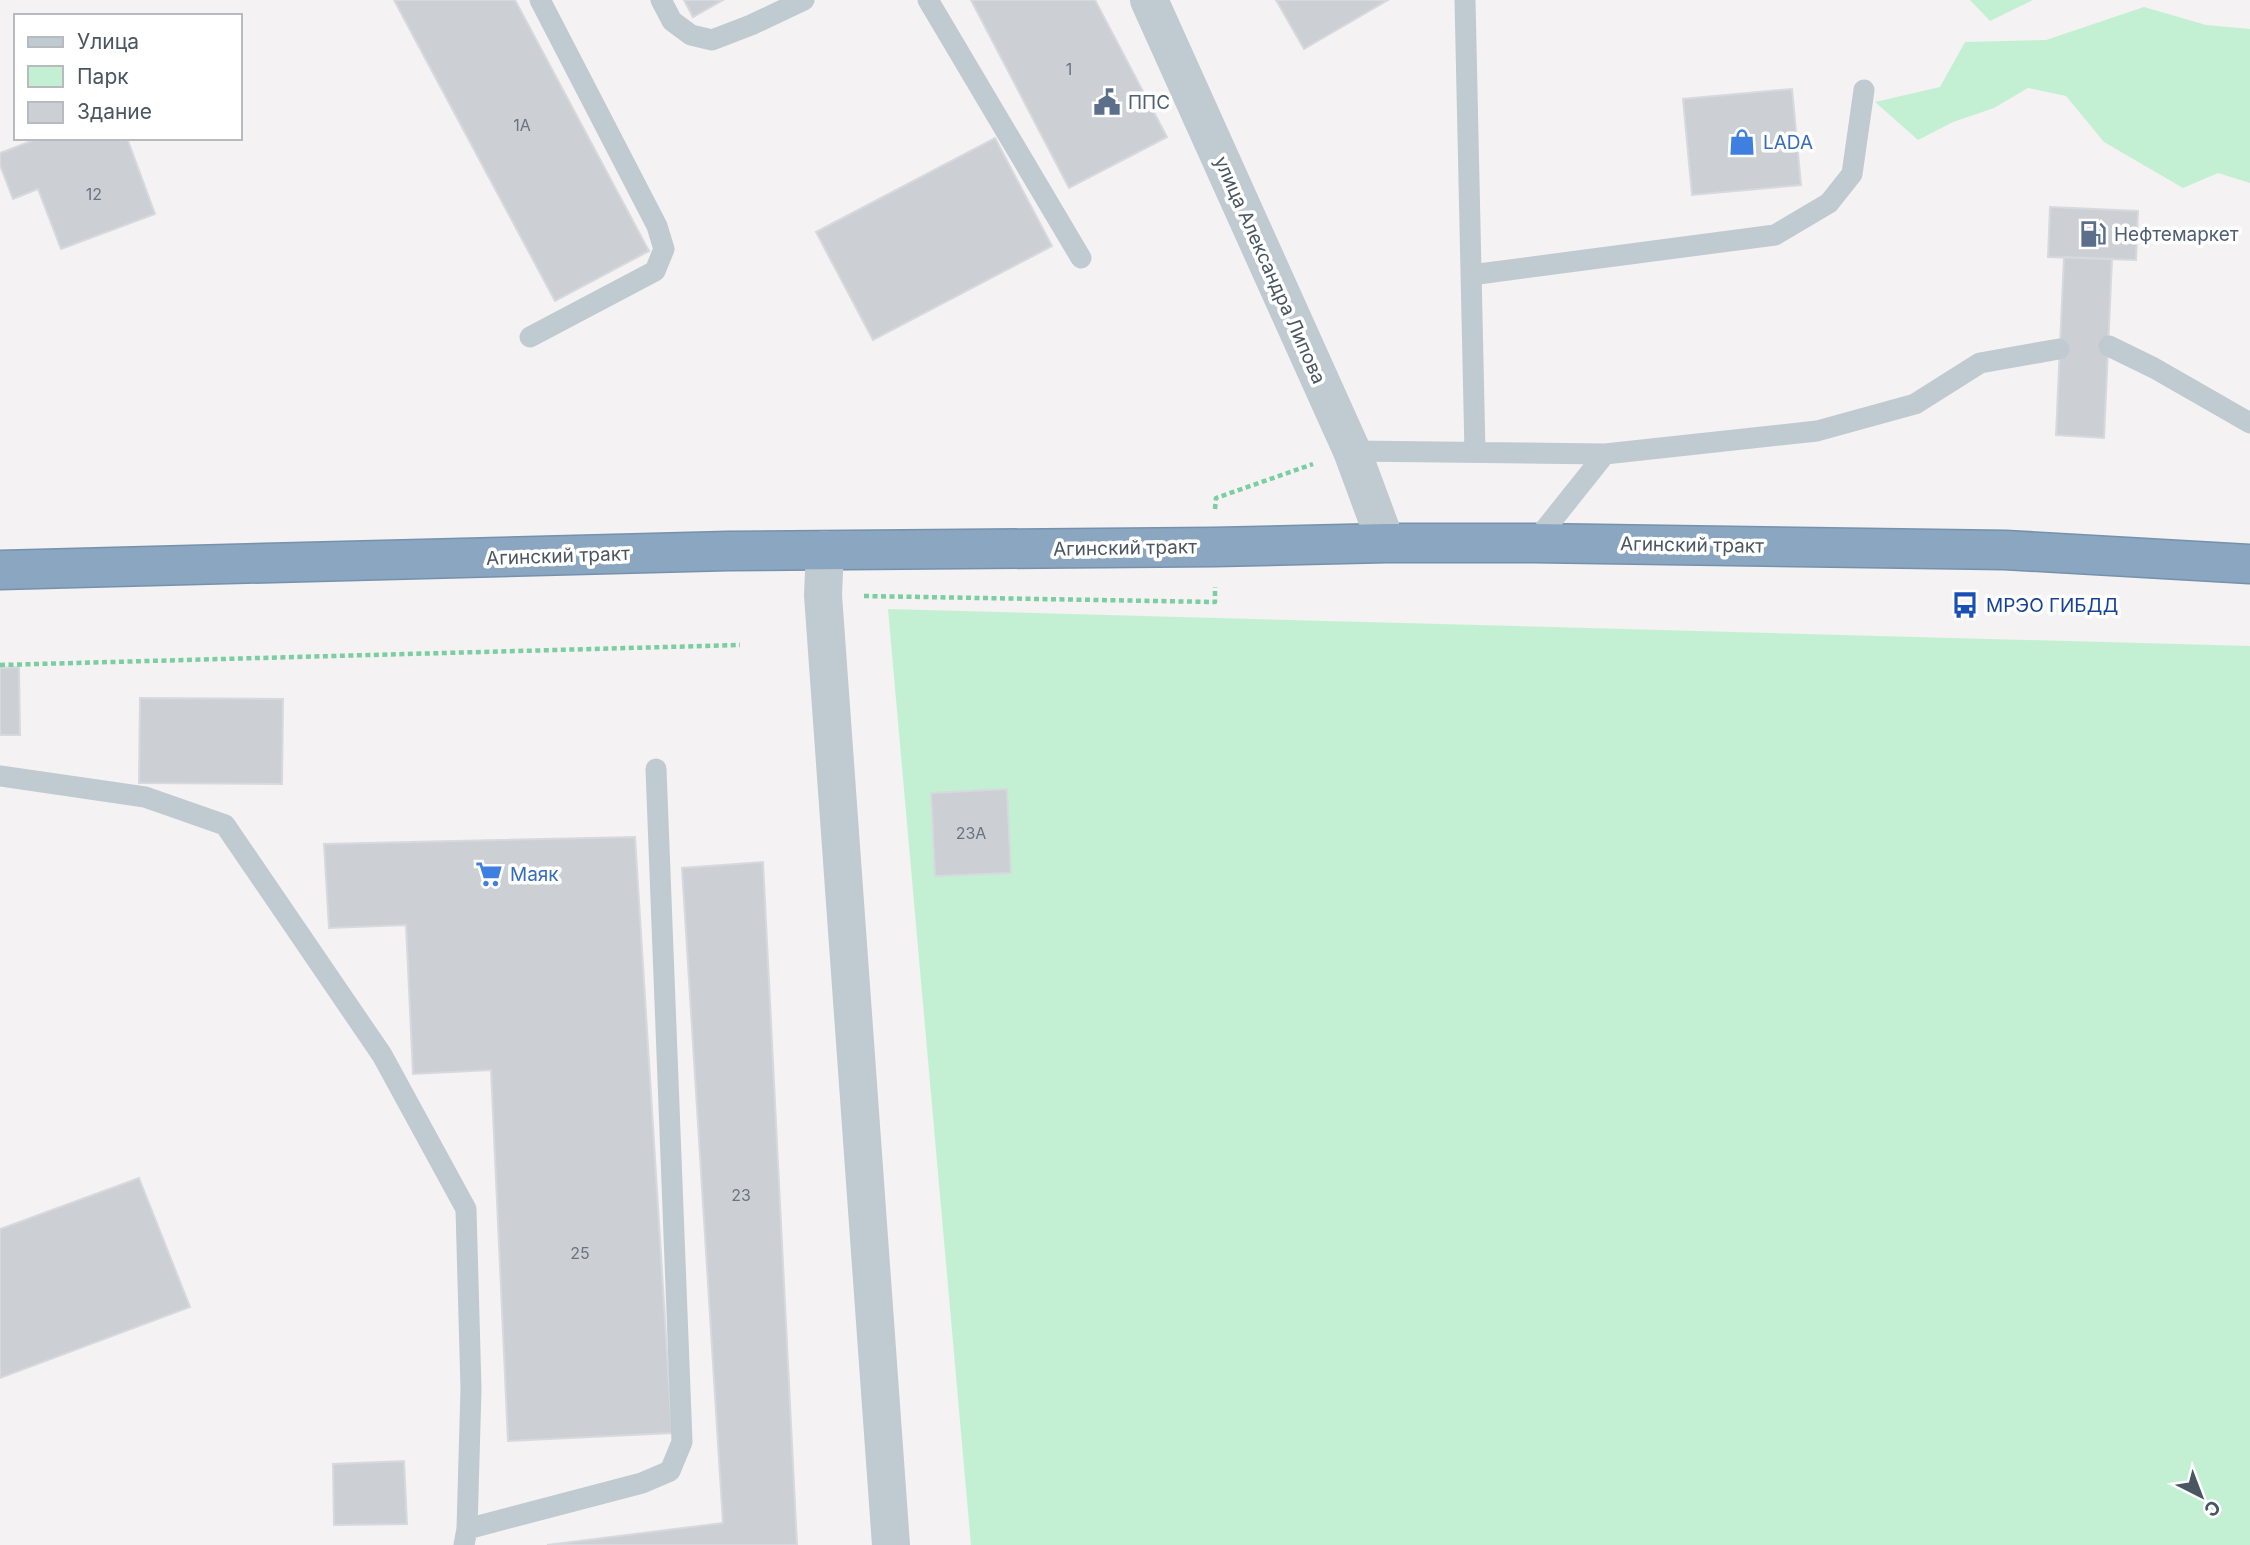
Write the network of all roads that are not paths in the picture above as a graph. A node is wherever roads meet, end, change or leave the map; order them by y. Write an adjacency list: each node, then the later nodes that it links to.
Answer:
1 (540, 0): 10 (lane)
2 (661, 0): 3 (lane)
3 (804, 0)
4 (928, 0): 8 (lane)
5 (1149, 0): 14 (street, улица Александра Липова)
6 (1465, 0): 9 (lane)
7 (1864, 90): 9 (lane)
8 (1081, 258)
9 (1471, 275): 15 (lane)
10 (530, 337)
11 (2109, 346): 13 (lane)
12 (2059, 349): 16 (lane)
13 (2250, 424)
14 (1352, 451): 15 (lane); 18 (street, улица Александра Липова)
15 (1475, 452): 16 (lane)
16 (1605, 454): 17 (lane)
17 (1534, 542): 18 (highway, Агинский тракт); 20 (highway, Агинский тракт)
18 (1386, 543): 19 (highway, Агинский тракт)
19 (825, 551): 21 (highway, Агинский тракт); 25 (street)
20 (2250, 564)
21 (0, 570)
22 (656, 769): 24 (lane)
23 (0, 776): 24 (lane)
24 (465, 1537)
25 (891, 1545)

